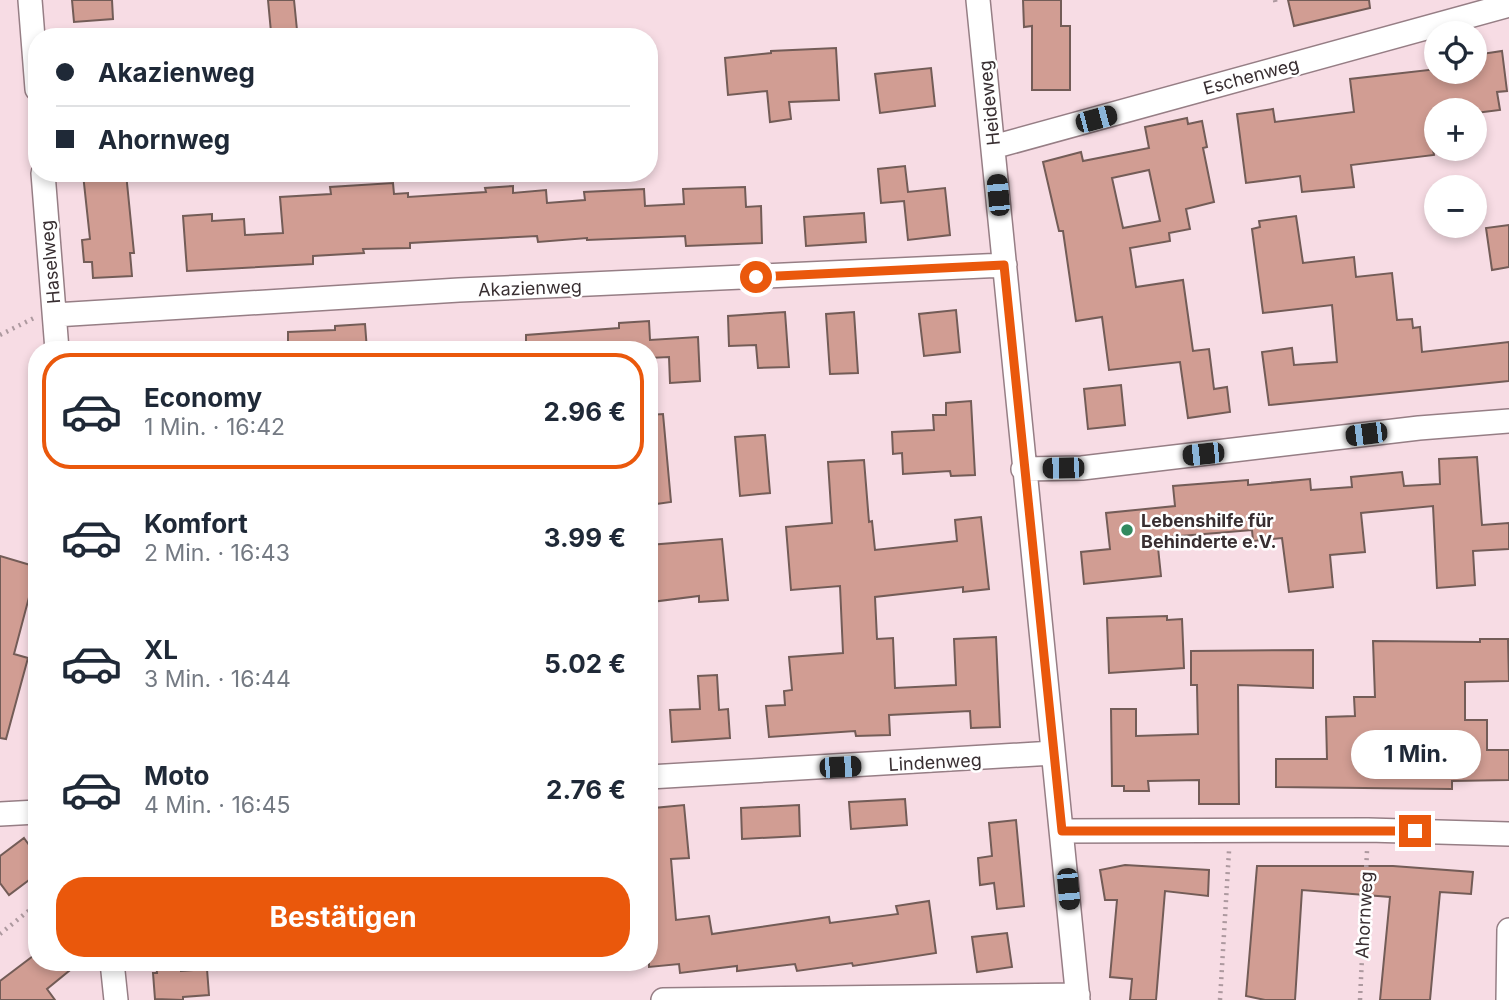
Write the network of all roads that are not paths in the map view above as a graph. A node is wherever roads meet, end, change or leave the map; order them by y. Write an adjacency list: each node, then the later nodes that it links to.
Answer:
1 (30, 0): 4 (street)
2 (978, 0): 5 (street, Heideweg)
3 (1509, 5): 5 (street, Eschenweg)
4 (32, 28)
5 (993, 147): 7 (street, Heideweg)
6 (44, 182): 8 (street, Haselweg)
7 (1004, 265): 8 (street, Akazienweg); 11 (street, Heideweg)
8 (55, 316): 9 (street, Haselweg)
9 (56, 341)
10 (1509, 421): 11 (street)
11 (1023, 468): 12 (street, Heideweg)
12 (1052, 753): 13 (street, Lindenweg); 16 (street, Heideweg)
13 (658, 776)
14 (28, 812): 15 (street)
15 (0, 814)
16 (1062, 831): 17 (street); 20 (street, Heideweg)
17 (1509, 834)
18 (1509, 930): 23 (street)
19 (113, 971): 21 (street)
20 (1078, 998): 22 (street)
21 (116, 1000)
22 (663, 1000)
23 (1508, 1000)

